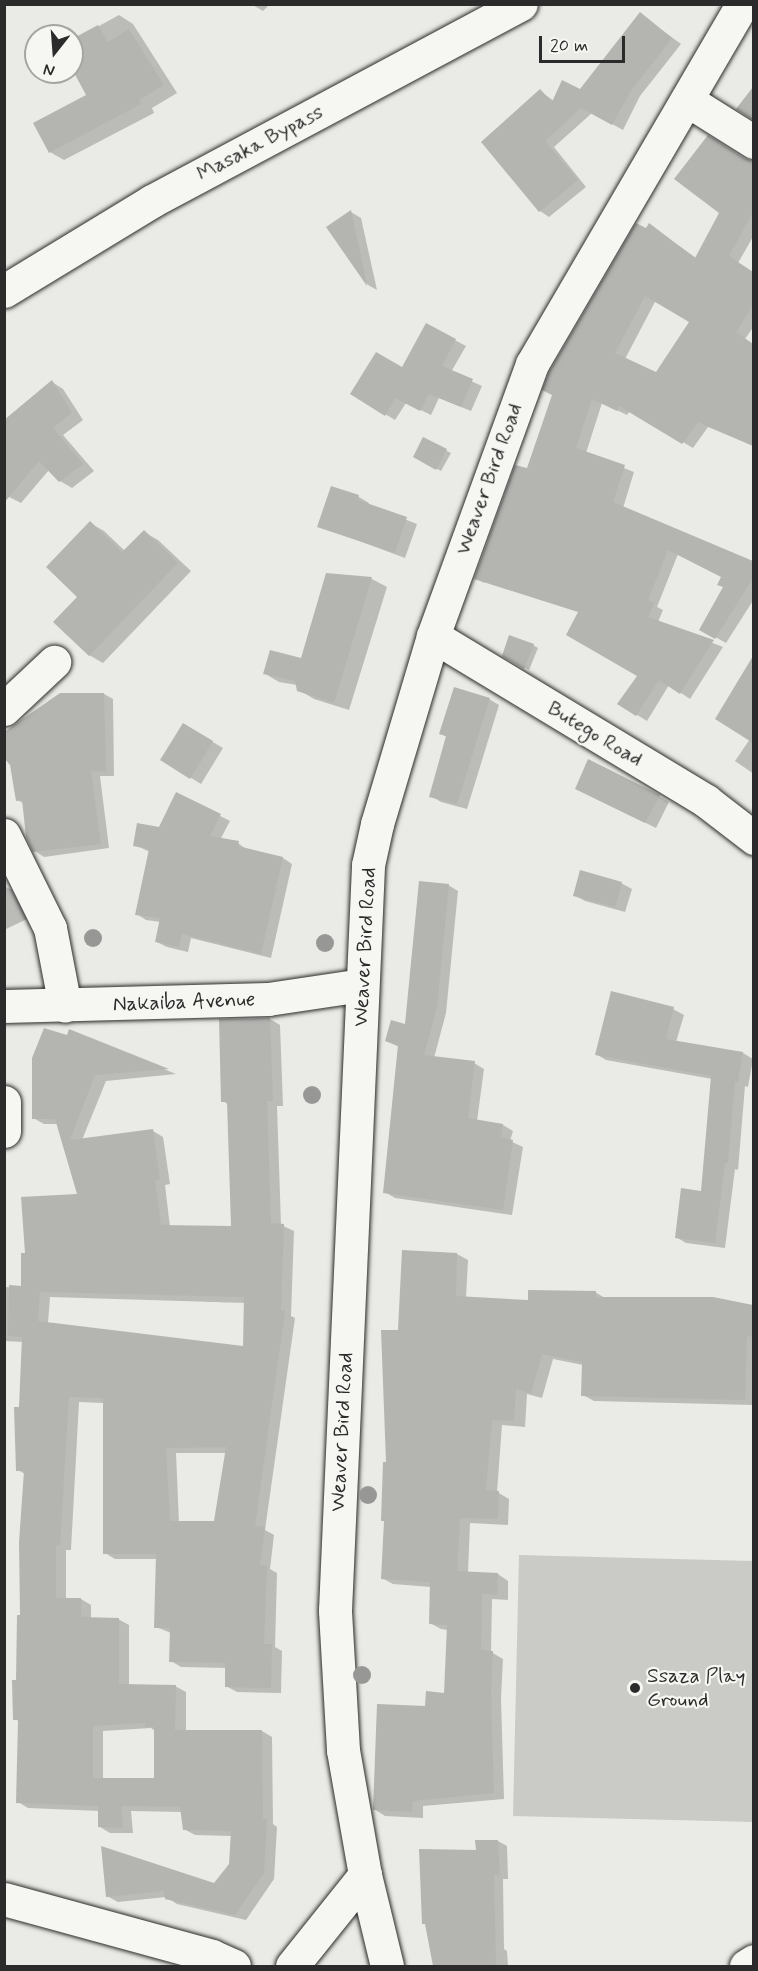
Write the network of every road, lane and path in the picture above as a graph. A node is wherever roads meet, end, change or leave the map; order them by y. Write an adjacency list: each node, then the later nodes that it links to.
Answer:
1 (521, 4): 5 (main road, Masaka Bypass)
2 (742, 4): 3 (main road, Weaver Bird Road)
3 (687, 100): 4 (main road); 6 (main road, Weaver Bird Road)
4 (753, 141)
5 (4, 291)
6 (433, 636): 10 (main road, Butego Road); 11 (main road, Weaver Bird Road)
7 (54, 662): 8 (main road)
8 (4, 709)
9 (4, 835): 13 (main road)
10 (753, 838)
11 (362, 985): 13 (main road, Nakaiba Avenue); 16 (main road, Weaver Bird Road)
12 (4, 1006): 13 (main road, Nakaiba Avenue)
13 (65, 1006)
14 (4, 1102): 15 (main road)
15 (4, 1131)
16 (365, 1875): 20 (main road); 21 (main road, Weaver Bird Road)
17 (4, 1899): 19 (main road)
18 (753, 1961): 22 (main road)
19 (234, 1966)
20 (292, 1966)
21 (387, 1966)
22 (746, 1966)

